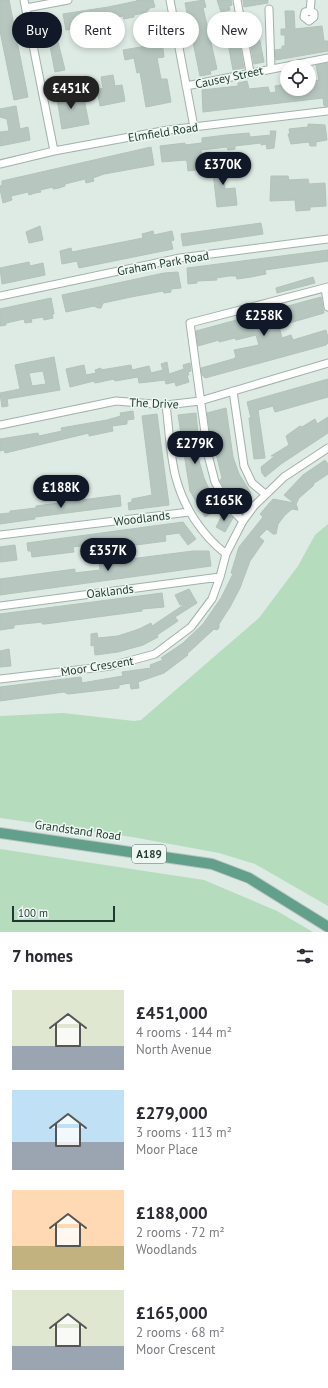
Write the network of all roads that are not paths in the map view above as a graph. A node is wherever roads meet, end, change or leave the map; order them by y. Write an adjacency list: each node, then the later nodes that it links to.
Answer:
1 (24, 0): 6 (street)
2 (68, 0): 6 (street)
3 (170, 0): 12 (street)
4 (237, 0): 11 (street)
5 (311, 1): 8 (street)
6 (26, 8): 15 (street)
7 (269, 10): 10 (street, Causey Street)
8 (310, 11)
9 (328, 58): 10 (street, Causey Street)
10 (271, 68): 11 (street, Causey Street)
11 (250, 72): 12 (street, Causey Street)
12 (186, 86): 14 (street)
13 (328, 112): 14 (street, Elmfield Road)
14 (194, 127): 15 (street, Elmfield Road)
15 (54, 151): 16 (street, Elmfield Road)
16 (0, 164)
17 (328, 239): 19 (street, Graham Park Road)
18 (326, 288): 20 (street); 23 (street)
19 (0, 296)
20 (328, 307)
21 (328, 363): 22 (street, The Drive)
22 (233, 391): 23 (street, The Drive); 27 (street)
23 (200, 401): 24 (street, The Drive); 29 (street)
24 (166, 405): 25 (street, The Drive); 28 (street)
25 (0, 425)
26 (328, 448): 27 (street, Moor Crescent)
27 (265, 494): 29 (street, Moor Crescent)
28 (190, 512): 30 (street, Woodlands); 31 (street)
29 (243, 521): 31 (street, Moor Crescent)
30 (0, 535)
31 (226, 554): 32 (street, Moor Crescent)
32 (220, 577): 33 (street, Oaklands); 34 (street, Moor Crescent)
33 (0, 606)
34 (0, 679)
35 (0, 832): 36 (main road, Grandstand Road / A189)
36 (328, 926)

